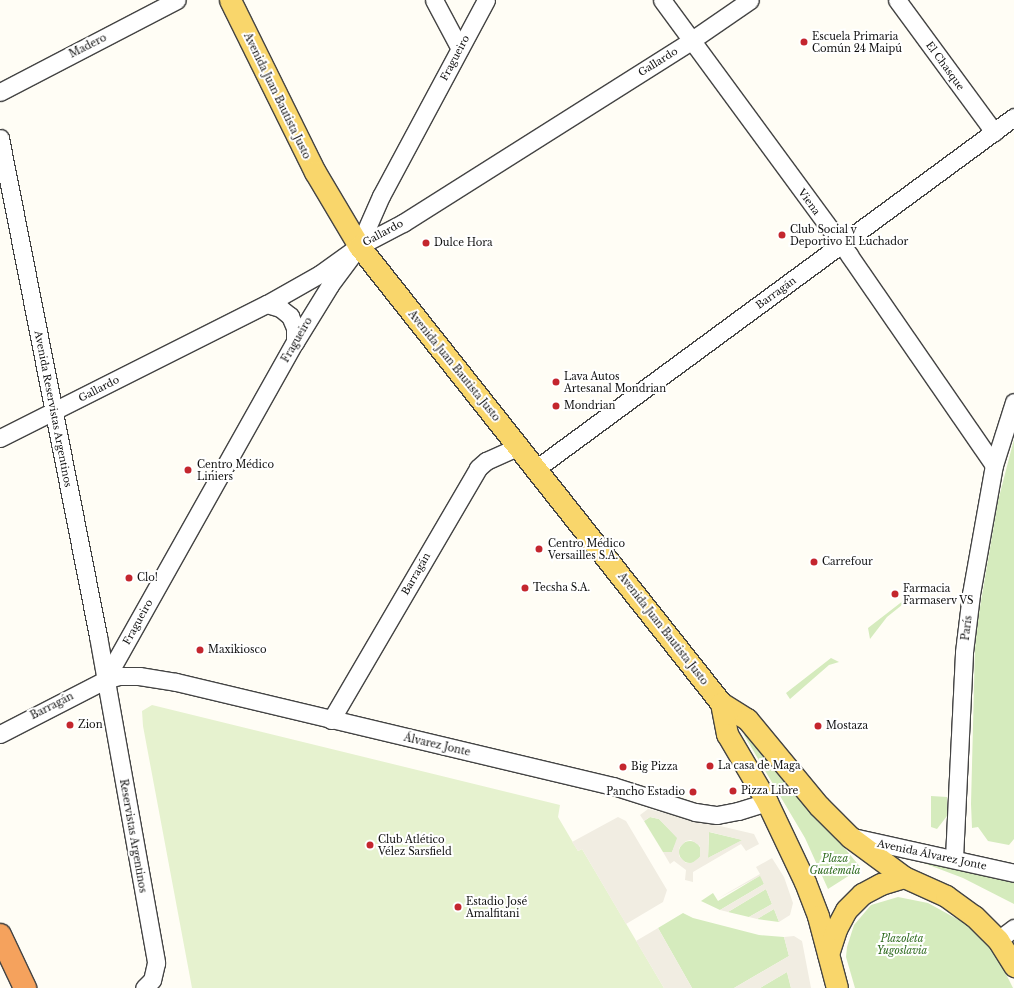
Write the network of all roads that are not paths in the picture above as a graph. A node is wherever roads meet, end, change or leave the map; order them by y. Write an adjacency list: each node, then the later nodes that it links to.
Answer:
1 (177, 0): 10 (street, Madero)
2 (230, 0): 14 (main road, Avenida Juan Bautista Justo)
3 (434, 0): 9 (street)
4 (486, 0): 9 (street, Fragueiro)
5 (662, 0): 8 (street, Viena)
6 (750, 0): 8 (street, Gallardo)
7 (897, 0): 12 (street, El Chasque)
8 (692, 40): 14 (street, Gallardo); 15 (street, Viena)
9 (459, 47): 14 (street, Fragueiro)
10 (1, 87)
11 (1014, 117): 12 (street, Barragán)
12 (994, 132): 15 (street, Barragán)
13 (0, 138): 19 (street, Avenida Reservistas Argentinos)
14 (359, 246): 16 (street, Gallardo); 17 (street, Fragueiro); 21 (main road, Avenida Juan Bautista Justo)
15 (842, 246): 22 (street, Viena); 23 (street, Barragán)
16 (267, 304): 17 (street); 19 (street, Gallardo)
17 (295, 342): 24 (street, Fragueiro)
18 (1014, 402): 22 (street, París)
19 (54, 412): 20 (street, Gallardo); 24 (street, Avenida Reservistas Argentinos)
20 (1, 436)
21 (519, 446): 23 (main road, Avenida Juan Bautista Justo); 26 (street, Barragán)
22 (994, 465): 30 (street, París)
23 (537, 468): 25 (main road, Avenida Juan Bautista Justo)
24 (105, 680): 26 (street, Álvarez Jonte); 27 (street, Barragán); 38 (street, Reservistas Argentinos)
25 (722, 703): 28 (main road, Avenida Juan Bautista Justo); 29 (main road, Avenida Juan Bautista Justo)
26 (331, 720): 28 (street, Álvarez Jonte)
27 (0, 734)
28 (767, 802): 35 (main road, Avenida Juan Bautista Justo)
29 (850, 837): 30 (street, Avenida Álvarez Jonte); 32 (main road, Avenida Juan Bautista Justo)
30 (954, 858): 31 (street, Avenida Álvarez Jonte)
31 (1014, 873)
32 (904, 877): 33 (main road, Avenida Juan Bautista Justo); 35 (main road)
33 (1006, 934): 36 (main road, Avenida Juan Bautista Justo)
34 (0, 935): 37 (highway)
35 (828, 954): 39 (main road, Avenida Juan Bautista Justo)
36 (1014, 966)
37 (21, 979)
38 (144, 988)
39 (837, 988)

